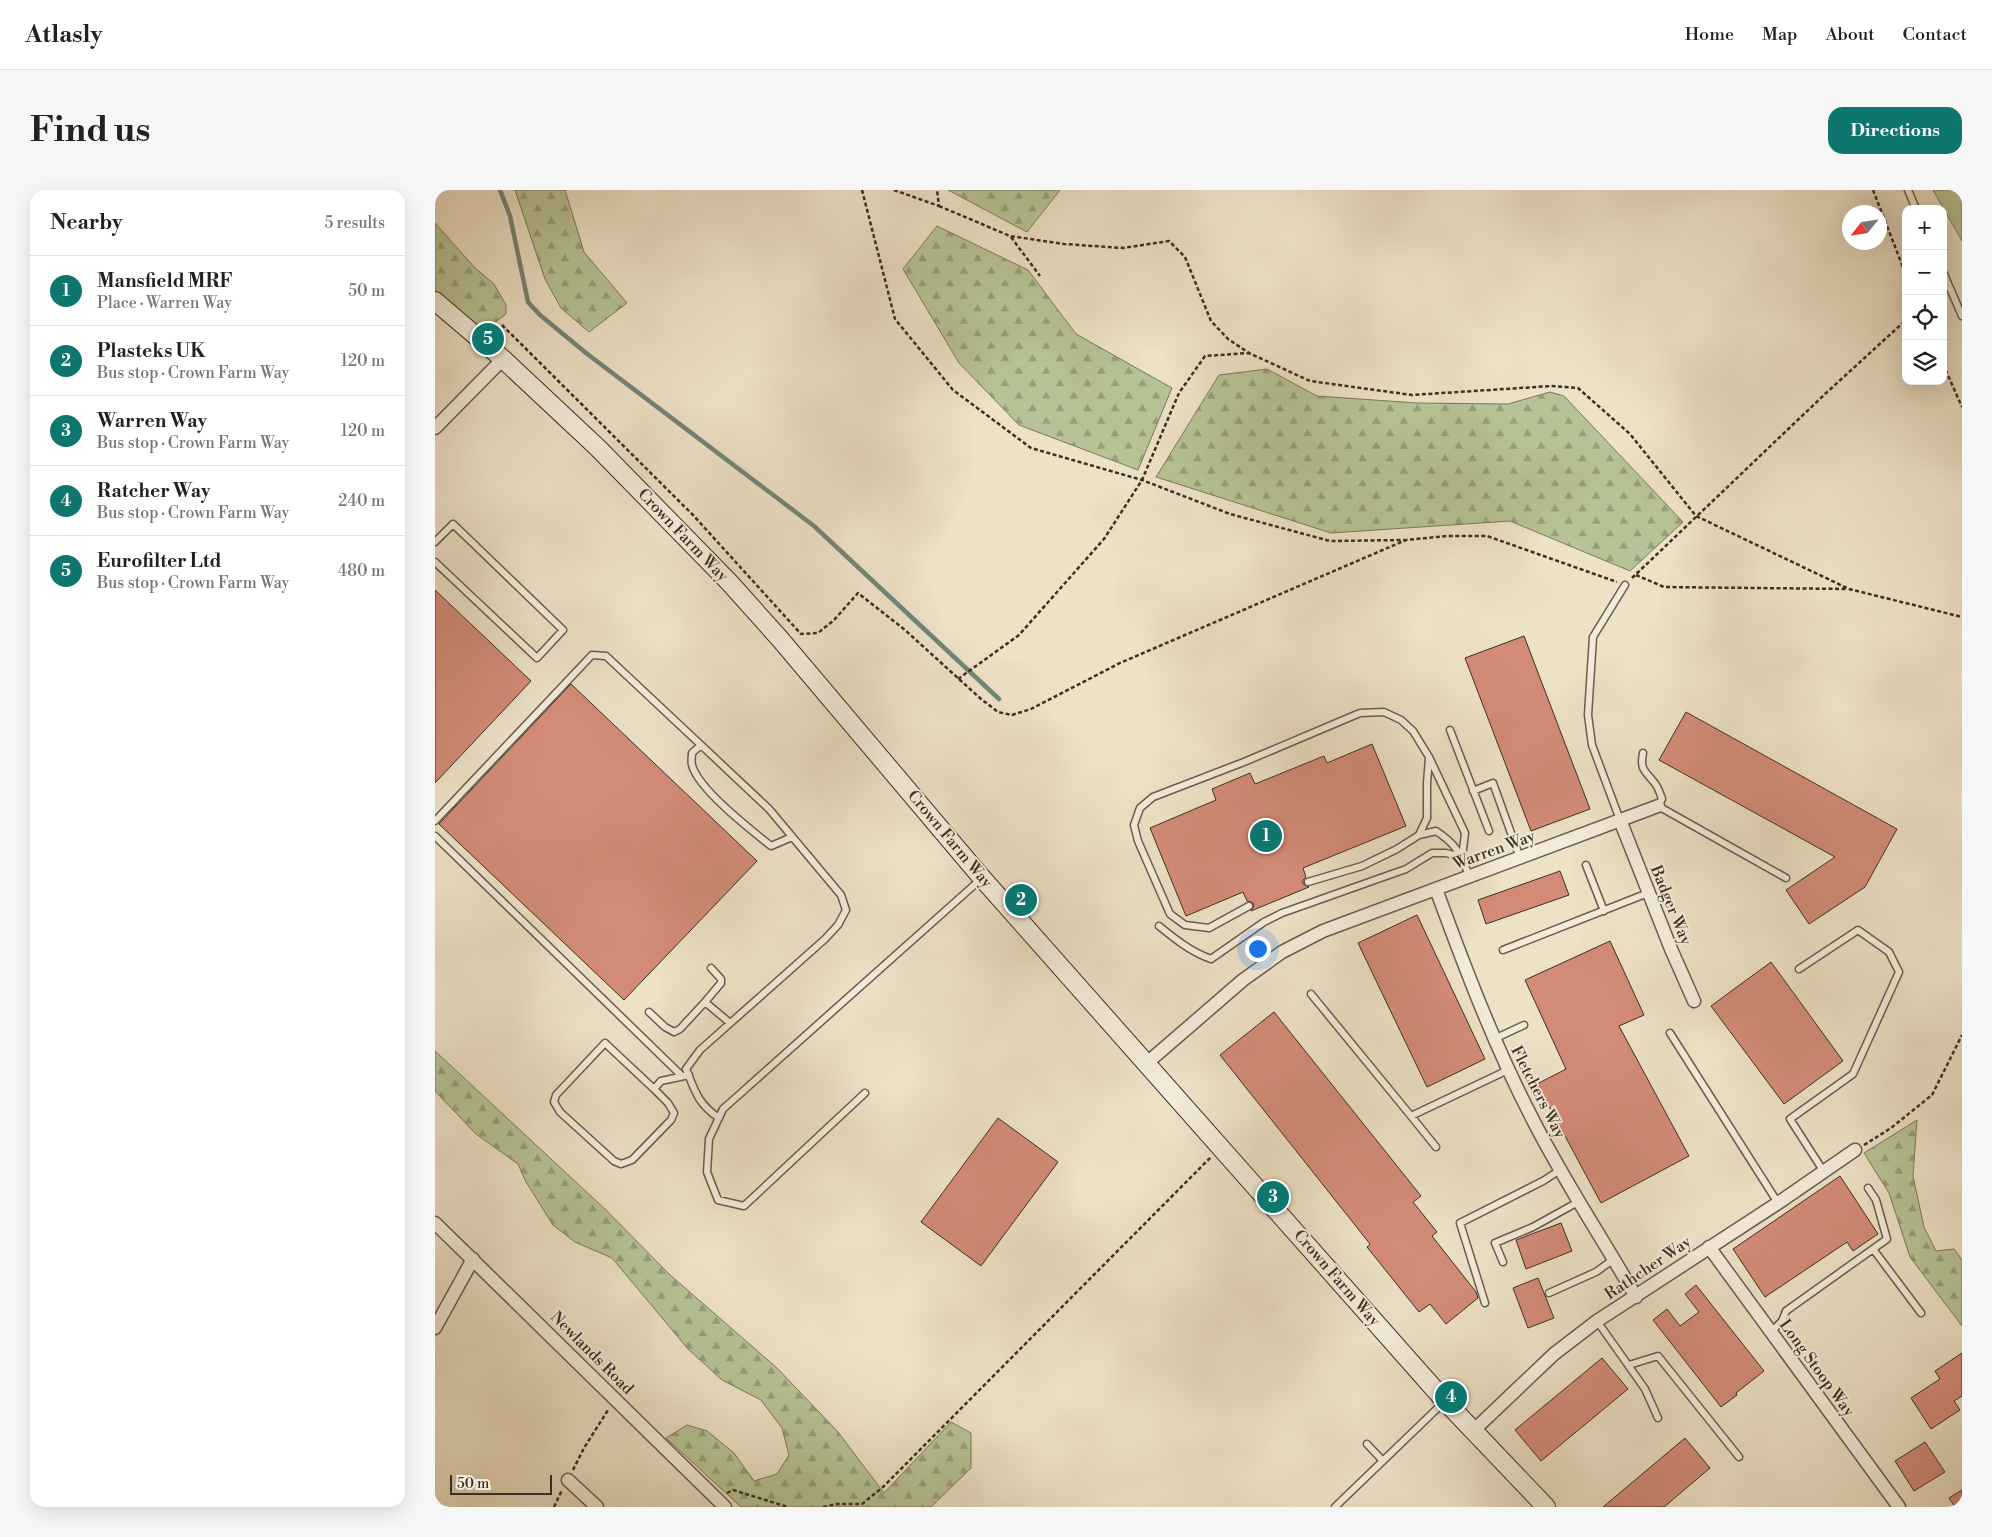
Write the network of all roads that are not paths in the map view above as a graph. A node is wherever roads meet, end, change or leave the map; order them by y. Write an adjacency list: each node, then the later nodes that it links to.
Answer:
1 (1908, 190): 2 (lane)
2 (1914, 205)
3 (1947, 281): 5 (lane)
4 (435, 301): 6 (street, Crown Farm Way)
5 (1962, 316)
6 (503, 359): 7 (street); 27 (street, Crown Farm Way)
7 (435, 428)
8 (435, 542): 9 (lane)
9 (435, 562)
10 (1625, 585): 18 (lane)
11 (1449, 730): 15 (lane)
12 (701, 744): 17 (lane); 22 (lane); 22 (lane)
13 (1643, 753): 16 (lane)
14 (1429, 757): 20 (lane); 23 (lane); 32 (lane)
15 (1473, 791): 19 (lane); 24 (lane)
16 (1659, 806): 18 (street, Warren Way); 28 (lane)
17 (435, 820)
18 (1620, 820): 24 (street, Warren Way); 31 (street, Badger Way)
19 (1489, 831)
20 (1419, 834): 23 (lane); 29 (lane)
21 (435, 836): 48 (lane)
22 (792, 838): 42 (lane)
23 (1462, 857): 26 (lane); 34 (lane)
24 (1521, 858): 26 (street, Warren Way)
25 (1586, 865): 33 (lane)
26 (1469, 876): 30 (street, Warren Way)
27 (982, 878): 46 (street, Crown Farm Way); 52 (lane)
28 (1786, 878)
29 (1308, 882)
30 (1436, 889): 45 (street, Fletchers Way); 46 (street, Warren Way)
31 (1648, 894): 33 (lane); 39 (street, Badger Way)
32 (1249, 906)
33 (1604, 911): 35 (lane)
34 (1159, 926)
35 (1503, 950)
36 (711, 968): 40 (lane)
37 (1799, 969): 56 (lane)
38 (1311, 994): 51 (lane)
39 (1694, 1001)
40 (705, 1002): 41 (lane); 42 (lane)
41 (649, 1012)
42 (730, 1023): 48 (lane)
43 (1524, 1025): 45 (lane)
44 (1670, 1033): 59 (lane)
45 (1494, 1039): 47 (street, Fletchers Way)
46 (1147, 1062): 74 (street, Crown Farm Way)
47 (1509, 1070): 51 (lane); 55 (street, Fletchers Way)
48 (685, 1075): 49 (lane); 52 (lane)
49 (654, 1089): 49 (lane)
50 (865, 1093): 52 (lane)
51 (1411, 1116): 53 (lane)
52 (719, 1118)
53 (1436, 1148)
54 (1855, 1150): 56 (street, Rathcher Way)
55 (1560, 1170): 58 (street, Fletchers Way); 68 (lane)
56 (1824, 1172): 59 (street, Rathcher Way)
57 (1868, 1188): 62 (lane)
58 (1578, 1202): 64 (street, Fletchers Way); 65 (lane)
59 (1779, 1203): 61 (street, Rathcher Way)
60 (435, 1223): 63 (street, Newlands Road)
61 (1709, 1247): 67 (street, Rathcher Way); 72 (street, Long Stoop Way)
62 (1873, 1249): 69 (lane); 72 (lane)
63 (473, 1259): 71 (street); 81 (street, Newlands Road)
64 (1614, 1259): 66 (lane); 67 (street, Fletchers Way)
65 (1503, 1262)
66 (1549, 1293)
67 (1636, 1297): 70 (street, Rathcher Way)
68 (1485, 1303)
69 (1921, 1313)
70 (1597, 1321): 73 (lane); 76 (street, Rathcher Way)
71 (435, 1328)
72 (1771, 1332): 85 (street, Long Stoop Way)
73 (1629, 1365): 75 (lane); 78 (lane)
74 (1445, 1401): 76 (street, Crown Farm Way); 79 (lane)
75 (1658, 1418)
76 (1473, 1431): 84 (street, Crown Farm Way)
77 (1367, 1444): 79 (lane)
78 (1739, 1457)
79 (1383, 1461): 83 (lane)
80 (568, 1480): 82 (street)
81 (721, 1503)
82 (597, 1507)
83 (1335, 1507)
84 (1547, 1507)
85 (1899, 1507)

